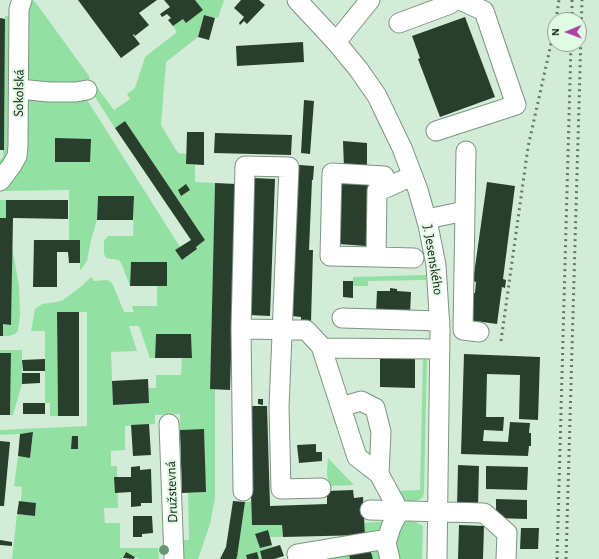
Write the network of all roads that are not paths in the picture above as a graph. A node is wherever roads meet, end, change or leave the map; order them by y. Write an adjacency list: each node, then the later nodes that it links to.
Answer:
1 (22, 0): 8 (street, Sokolská)
2 (297, 0): 7 (street, J. Jesenského)
3 (370, 0): 7 (street)
4 (453, 0): 6 (street)
5 (460, 0): 10 (street)
6 (399, 23)
7 (336, 42): 12 (street, J. Jesenského)
8 (19, 89): 9 (street); 13 (street, Sokolská)
9 (87, 90)
10 (436, 131)
11 (466, 151): 15 (street)
12 (413, 176): 14 (street); 16 (street, J. Jesenského)
13 (0, 181)
14 (388, 187): 17 (street); 17 (street)
15 (465, 211): 16 (street); 23 (street)
16 (427, 219): 20 (street, J. Jesenského)
17 (376, 257): 18 (street)
18 (414, 258)
19 (342, 318): 20 (street)
20 (440, 321): 25 (street, J. Jesenského)
21 (241, 329): 22 (street); 22 (street); 30 (street)
22 (282, 330): 24 (street); 29 (street)
23 (479, 332)
24 (322, 348): 25 (street); 26 (street)
25 (440, 349): 33 (street, J. Jesenského)
26 (341, 407): 28 (street); 28 (street)
27 (169, 424): 36 (street, Družstevná)
28 (379, 474): 32 (street)
29 (321, 488)
30 (242, 491)
31 (370, 510): 32 (street)
32 (399, 511): 33 (street); 34 (street)
33 (438, 513): 38 (street, J. Jesenského); 39 (street)
34 (387, 539): 35 (street); 37 (street)
35 (292, 557)
36 (174, 559)
37 (390, 559)
38 (437, 559)
39 (506, 559)

